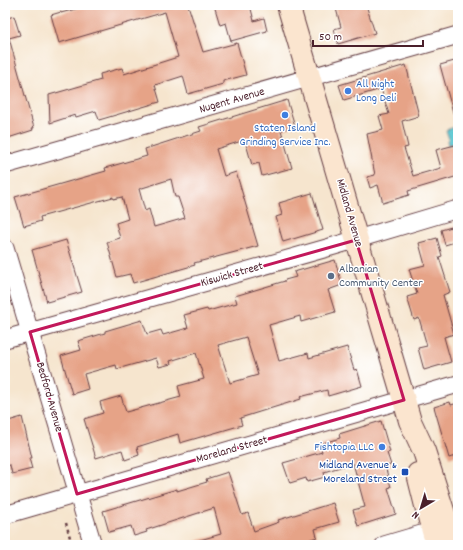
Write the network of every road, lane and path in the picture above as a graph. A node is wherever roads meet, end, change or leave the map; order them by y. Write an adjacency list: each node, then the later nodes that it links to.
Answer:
1 (288, 5): 3 (main road, Midland Avenue)
2 (458, 35): 3 (street, Nugent Avenue)
3 (309, 79): 4 (street, Nugent Avenue); 6 (main road, Midland Avenue)
4 (5, 165)
5 (458, 209): 6 (street, Kiswick Street)
6 (356, 240): 8 (street, Kiswick Street); 11 (main road, Midland Avenue)
7 (5, 248): 8 (street, Bedford Avenue)
8 (30, 332): 9 (street, Kiswick Street); 12 (street, Bedford Avenue)
9 (5, 339)
10 (458, 384): 11 (street, Moreland Street)
11 (404, 400): 12 (street, Moreland Street); 15 (main road, Midland Avenue)
12 (77, 494): 13 (street, Moreland Street); 17 (street, Bedford Avenue)
13 (5, 516)
14 (66, 523): 16 (path)
15 (446, 534): 18 (street)
16 (72, 545)
17 (93, 545)
18 (384, 545)

